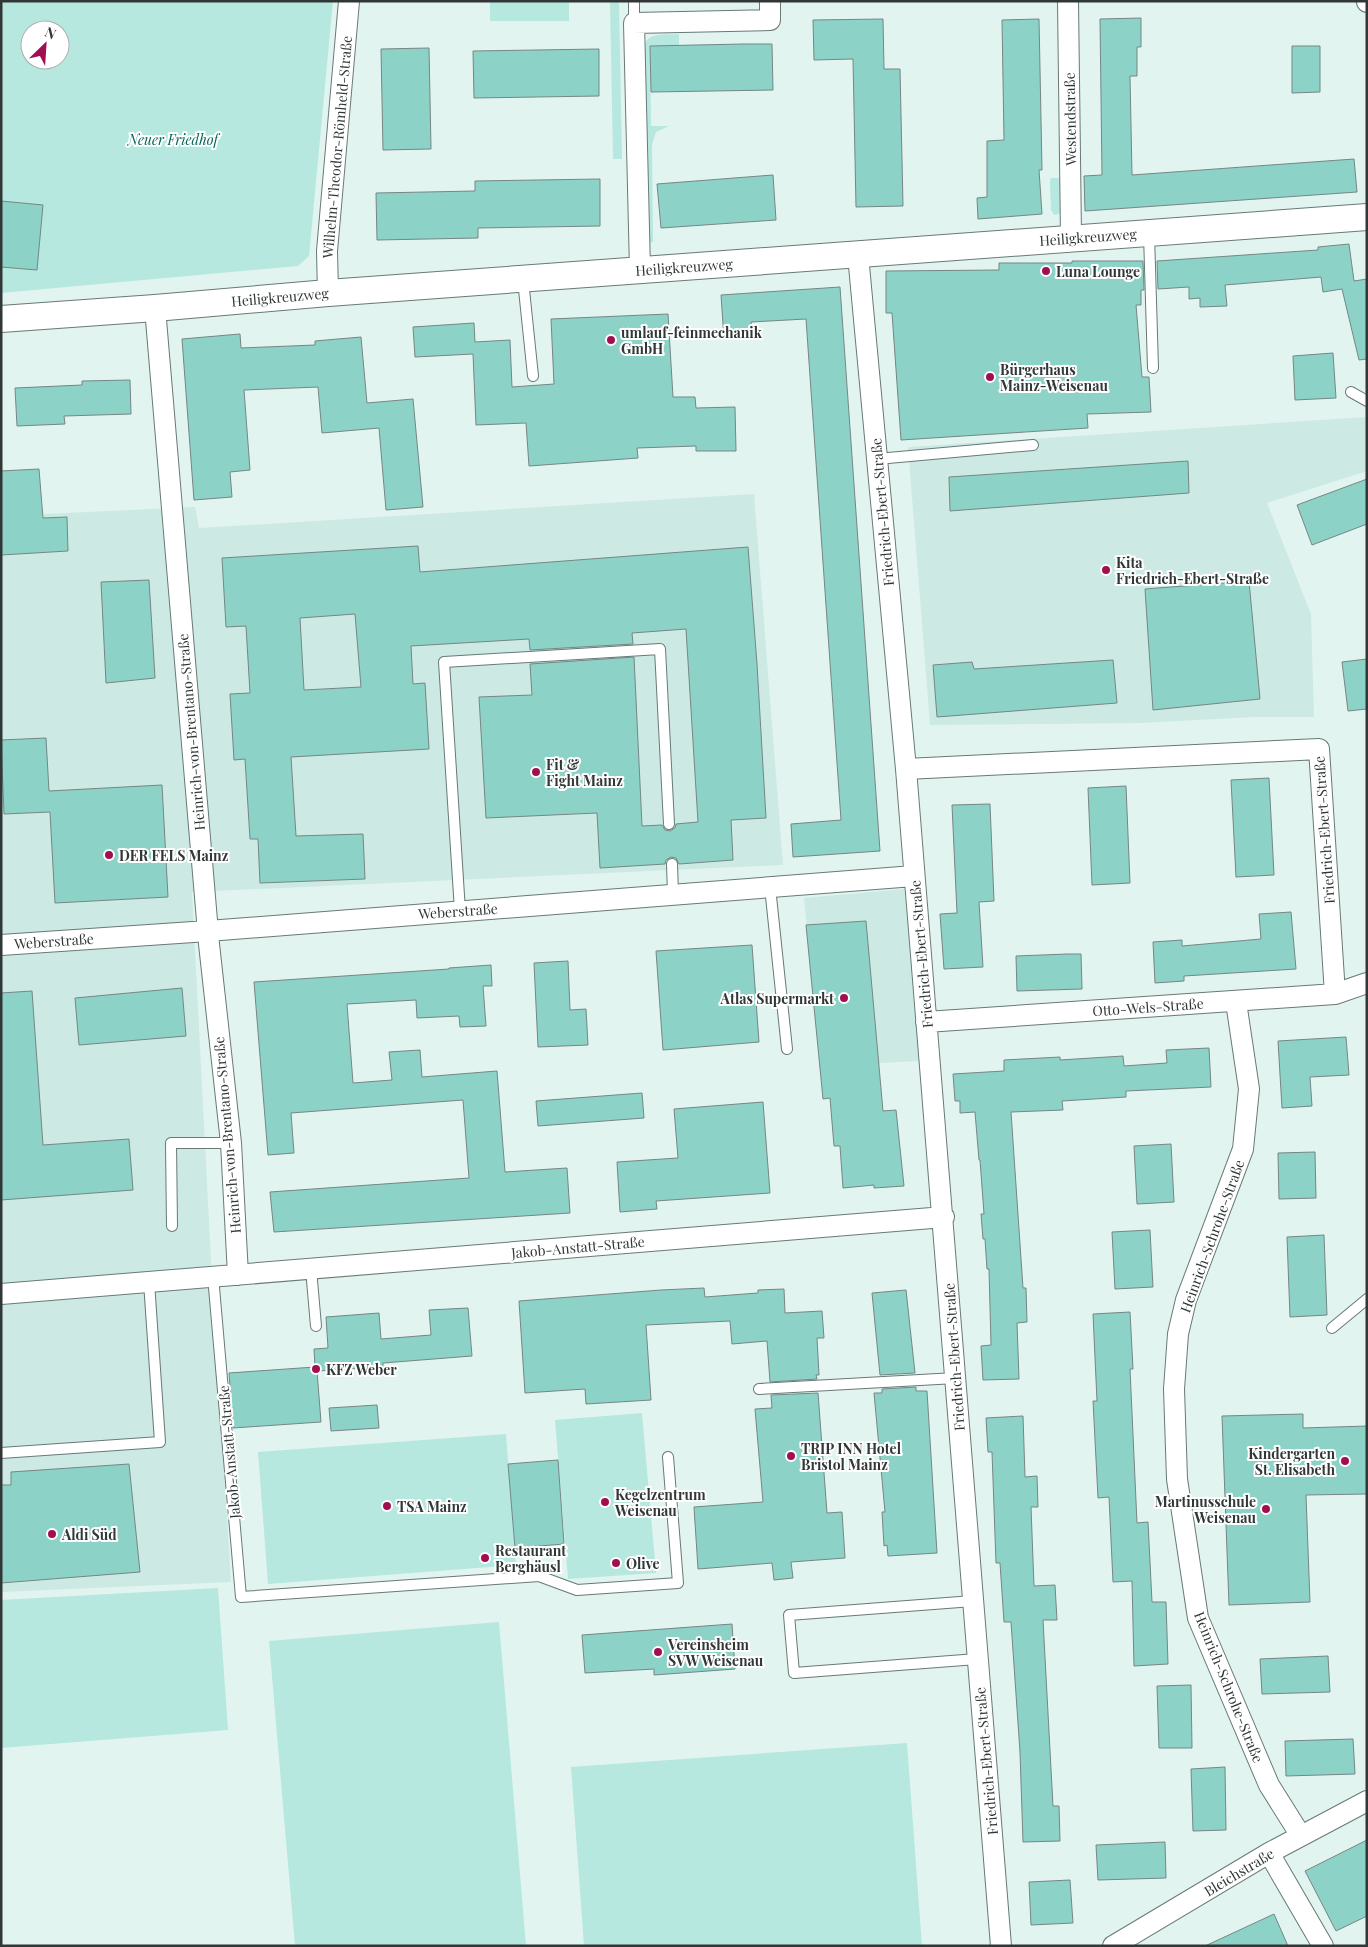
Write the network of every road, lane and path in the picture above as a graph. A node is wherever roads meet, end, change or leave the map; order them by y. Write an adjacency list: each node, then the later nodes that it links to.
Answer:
1 (348, 1): 12 (street, Wilhelm-Theodor-Römheld-Straße)
2 (634, 1): 5 (lane)
3 (770, 1): 5 (street)
4 (1068, 1): 8 (street, Westendstraße)
5 (634, 23): 10 (street)
6 (1367, 217): 7 (street, Heiligkreuzweg)
7 (1148, 232): 8 (street, Heiligkreuzweg); 15 (lane)
8 (1071, 237): 9 (street, Heiligkreuzweg)
9 (858, 255): 10 (street, Heiligkreuzweg); 20 (street, Friedrich-Ebert-Straße)
10 (640, 270): 11 (street, Heiligkreuzweg)
11 (523, 279): 12 (street, Heiligkreuzweg); 16 (lane)
12 (328, 292): 13 (street, Heiligkreuzweg)
13 (155, 308): 14 (street, Heiligkreuzweg); 28 (street, Heinrich-von-Brentano-Straße)
14 (1, 319)
15 (1153, 368)
16 (533, 376)
17 (1351, 392): 18 (lane)
18 (1367, 401)
19 (1033, 445): 20 (lane)
20 (877, 459): 21 (street, Friedrich-Ebert-Straße)
21 (906, 769): 24 (street, Friedrich-Ebert-Straße); 31 (street, Friedrich-Ebert-Straße)
22 (668, 824): 27 (lane)
23 (672, 864): 26 (lane)
24 (914, 876): 25 (street, Weberstraße); 33 (street, Friedrich-Ebert-Straße)
25 (770, 887): 26 (street, Weberstraße); 34 (lane)
26 (673, 894): 27 (street, Weberstraße)
27 (460, 911): 28 (street, Weberstraße)
28 (208, 931): 29 (street, Weberstraße); 35 (street, Heinrich-von-Brentano-Straße)
29 (1, 945)
30 (1367, 983): 31 (street, Otto-Wels-Straße)
31 (1335, 994): 32 (street, Otto-Wels-Straße)
32 (1236, 1002): 33 (street, Otto-Wels-Straße); 53 (street, Heinrich-Schrohe-Straße)
33 (926, 1022): 36 (street, Friedrich-Ebert-Straße)
34 (787, 1049)
35 (230, 1143): 37 (lane); 39 (street, Heinrich-von-Brentano-Straße)
36 (944, 1217): 38 (street, Jakob-Anstatt-Straße); 46 (street, Friedrich-Ebert-Straße)
37 (172, 1226)
38 (311, 1269): 39 (street, Jakob-Anstatt-Straße); 44 (lane)
39 (238, 1275): 40 (street, Jakob-Anstatt-Straße)
40 (213, 1276): 41 (street, Jakob-Anstatt-Straße); 49 (lane, Jakob-Anstatt-Straße)
41 (149, 1282): 42 (street, Jakob-Anstatt-Straße); 48 (lane)
42 (1, 1294)
43 (1367, 1299): 45 (lane)
44 (316, 1326)
45 (1332, 1328)
46 (956, 1378): 47 (lane); 50 (street, Friedrich-Ebert-Straße)
47 (759, 1389)
48 (1, 1453)
49 (668, 1457)
50 (973, 1602): 51 (street, Friedrich-Ebert-Straße); 51 (lane)
51 (977, 1659): 55 (street, Friedrich-Ebert-Straße)
52 (1367, 1801): 53 (street, Bleichstraße)
53 (1301, 1836): 54 (street, Bleichstraße)
54 (1270, 1853): 56 (street, Bleichstraße); 57 (street)
55 (1001, 1946)
56 (1113, 1946)
57 (1323, 1946)

